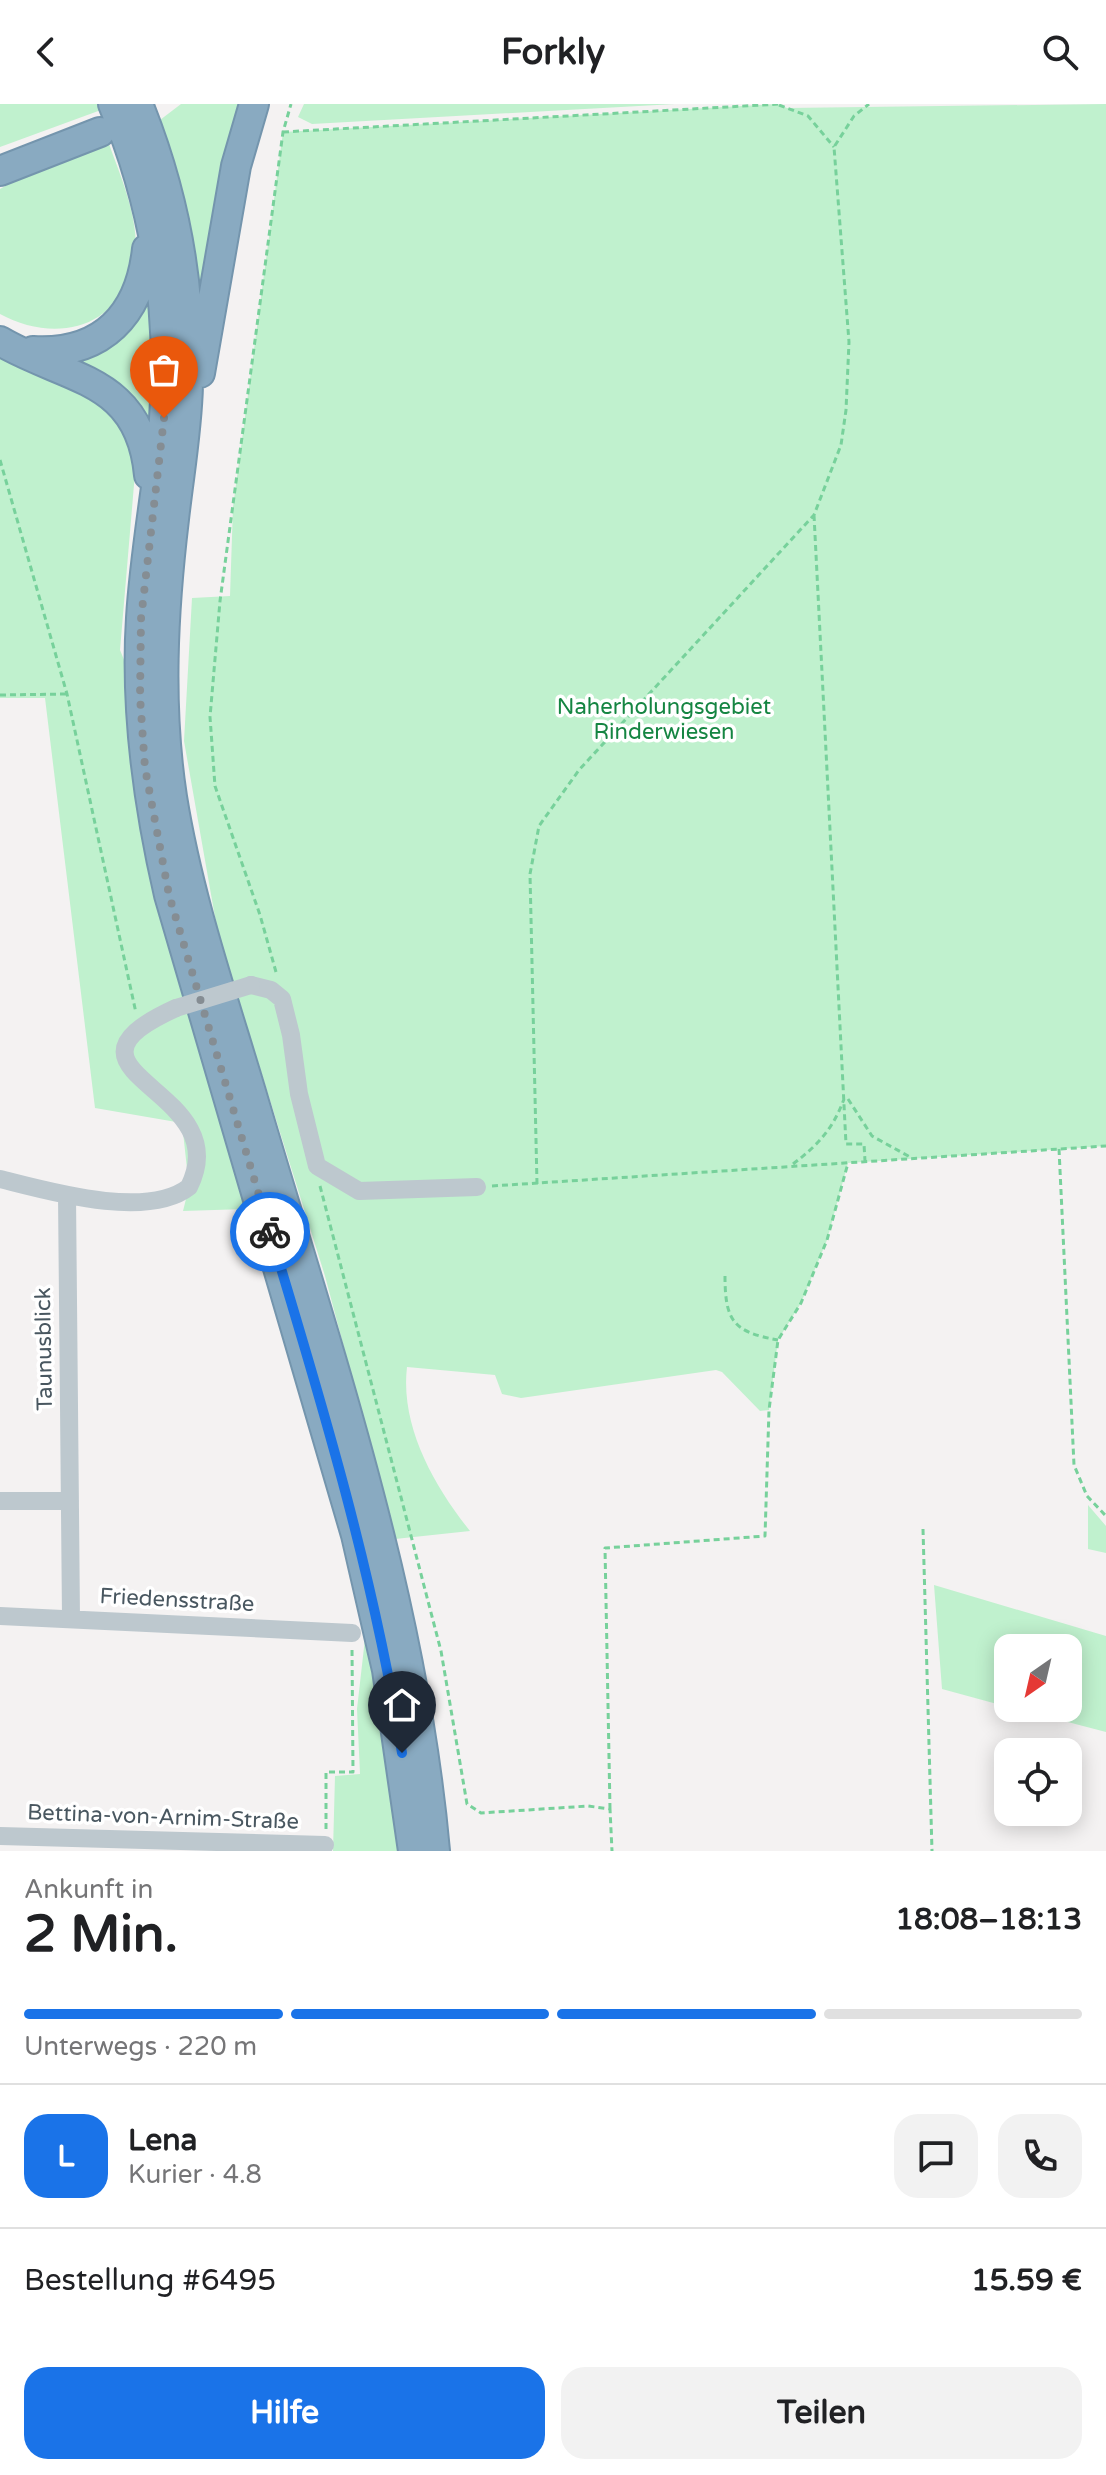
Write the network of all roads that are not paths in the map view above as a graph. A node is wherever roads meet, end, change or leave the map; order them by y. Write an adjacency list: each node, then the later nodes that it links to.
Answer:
1 (113, 104): 6 (highway)
2 (138, 104): 8 (highway)
3 (254, 104): 8 (highway)
4 (100, 132): 5 (highway)
5 (0, 171)
6 (151, 218): 7 (highway); 9 (highway)
7 (10, 346): 9 (highway)
8 (184, 448): 21 (highway)
9 (152, 510): 20 (highway)
10 (0, 1179): 12 (street)
11 (477, 1187): 12 (street, bridge)
12 (67, 1195): 14 (street, Taunusblick)
13 (0, 1501): 14 (street)
14 (70, 1501): 16 (street, Taunusblick)
15 (0, 1616): 16 (street, Friedensstraße)
16 (71, 1618): 17 (street, Friedensstraße)
17 (352, 1633)
18 (0, 1836): 19 (street, Bettina-von-Arnim-Straße)
19 (325, 1845)
20 (413, 1851)
21 (435, 1851)

